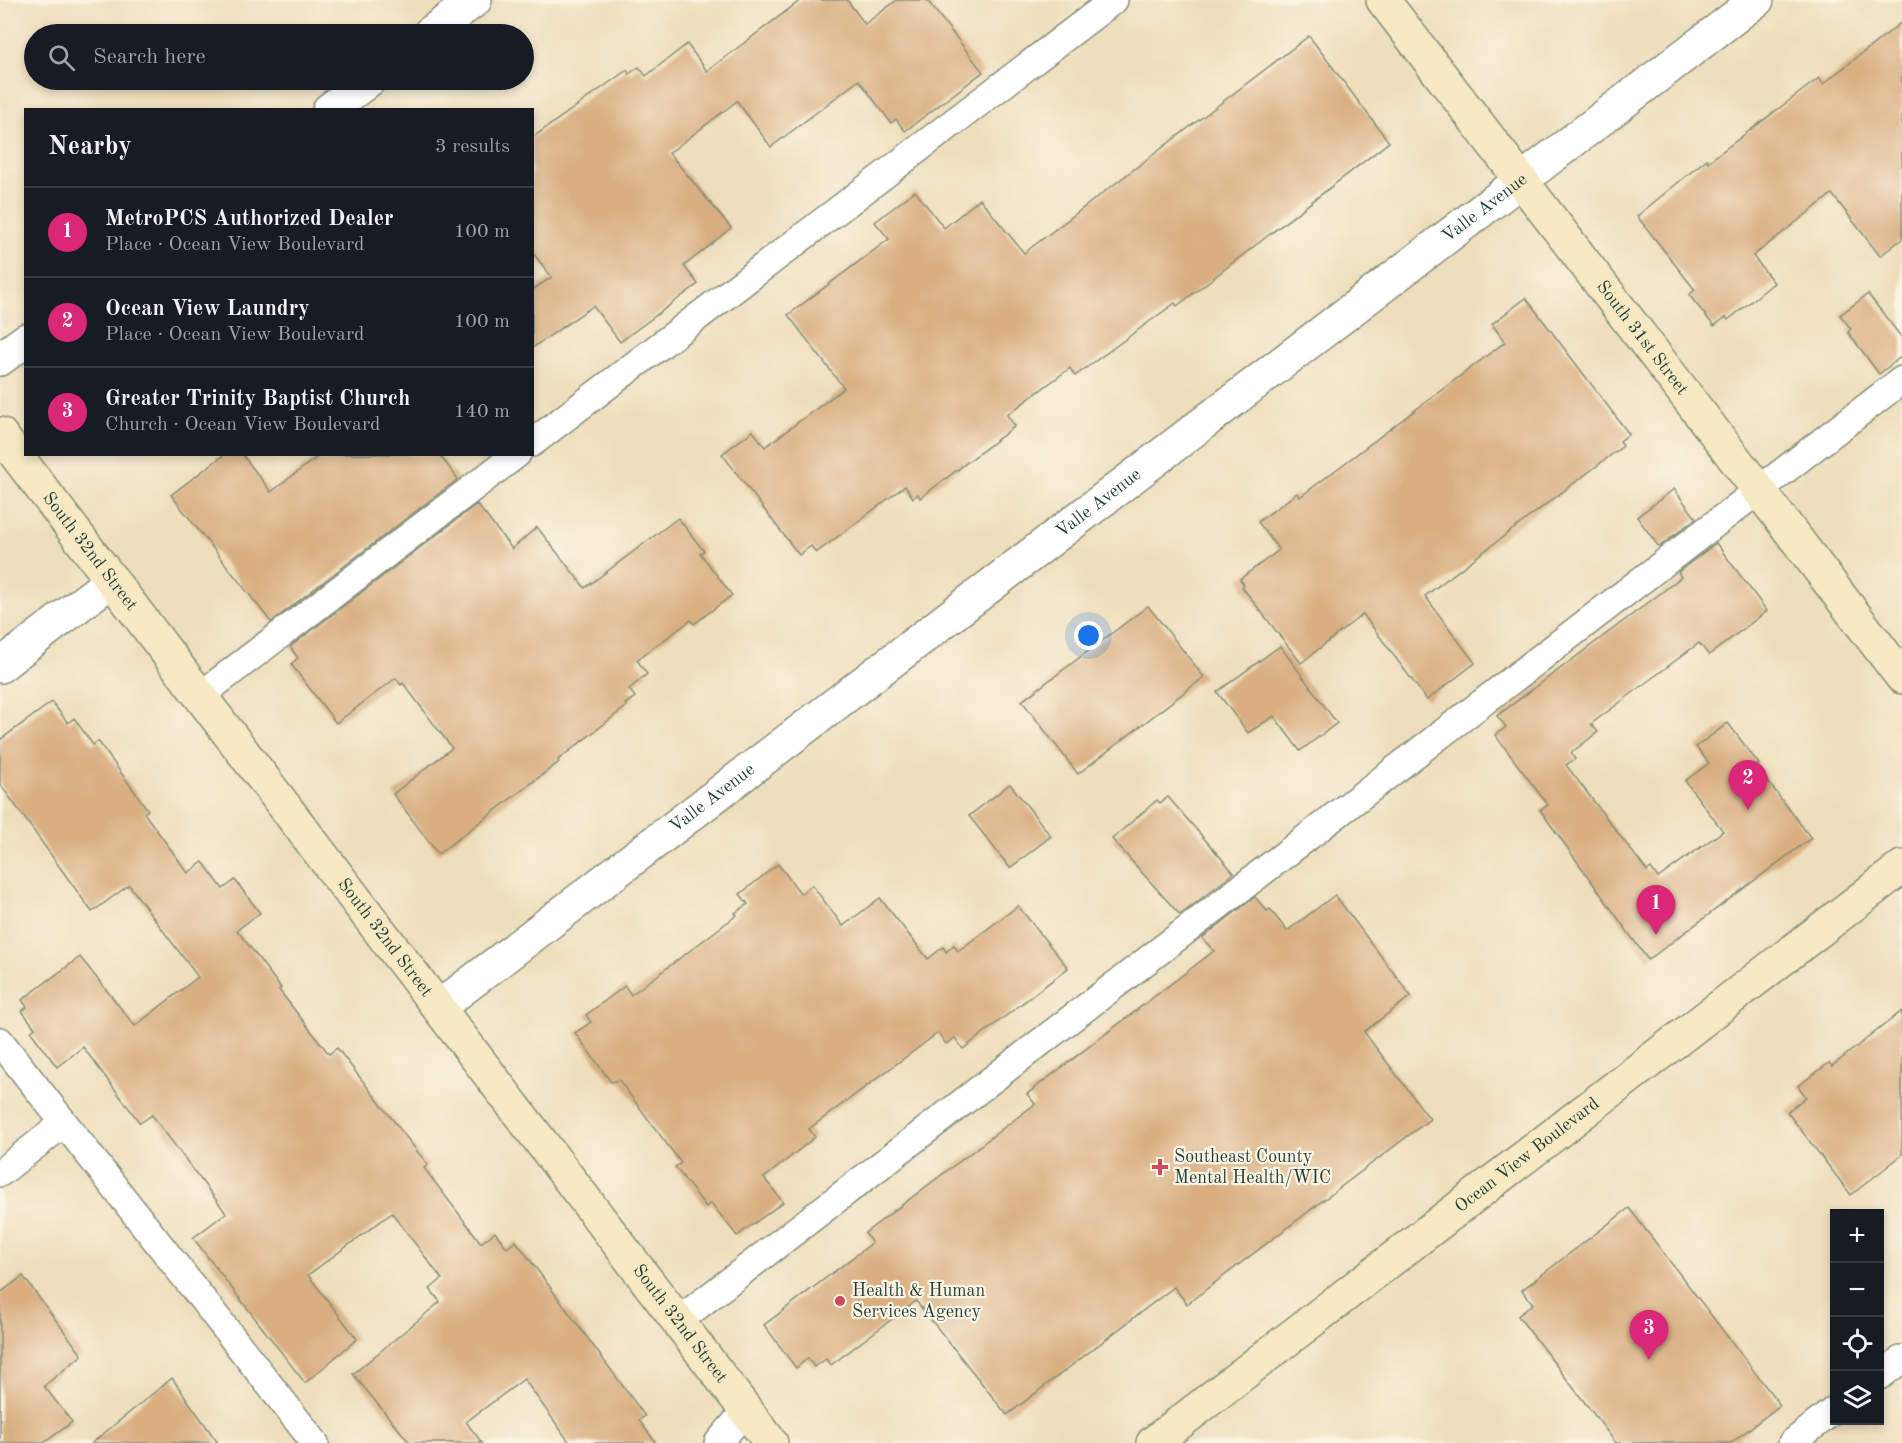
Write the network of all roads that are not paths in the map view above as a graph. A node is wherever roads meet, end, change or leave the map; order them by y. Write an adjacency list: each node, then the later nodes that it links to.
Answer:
1 (475, 0): 5 (street)
2 (1114, 0): 13 (lane)
3 (1383, 0): 8 (main road, South 31st Street)
4 (1757, 0): 8 (street, Valle Avenue)
5 (443, 24)
6 (356, 90): 7 (street)
7 (332, 108)
8 (1520, 179): 15 (main road, South 31st Street); 21 (street, Valle Avenue)
9 (24, 341): 10 (street)
10 (0, 359)
11 (1902, 380): 15 (lane)
12 (0, 434): 16 (main road, South 32nd Street)
13 (534, 441)
14 (514, 456): 19 (lane)
15 (1760, 489): 18 (main road, South 31st Street); 25 (lane)
16 (112, 580): 17 (street); 19 (main road, South 32nd Street)
17 (0, 666)
18 (1902, 677)
19 (201, 695): 21 (main road, South 32nd Street)
20 (1902, 867): 33 (main road, Ocean View Boulevard)
21 (439, 1007): 25 (main road, South 32nd Street)
22 (0, 1041): 23 (lane)
23 (63, 1124): 24 (lane); 30 (lane)
24 (0, 1173)
25 (678, 1320): 28 (main road, South 32nd Street)
26 (1902, 1359): 27 (lane)
27 (1884, 1373)
28 (746, 1410): 31 (lane); 32 (main road, South 32nd Street)
29 (1830, 1413): 34 (lane)
30 (315, 1443)
31 (718, 1443)
32 (771, 1443)
33 (1153, 1443)
34 (1792, 1443)

